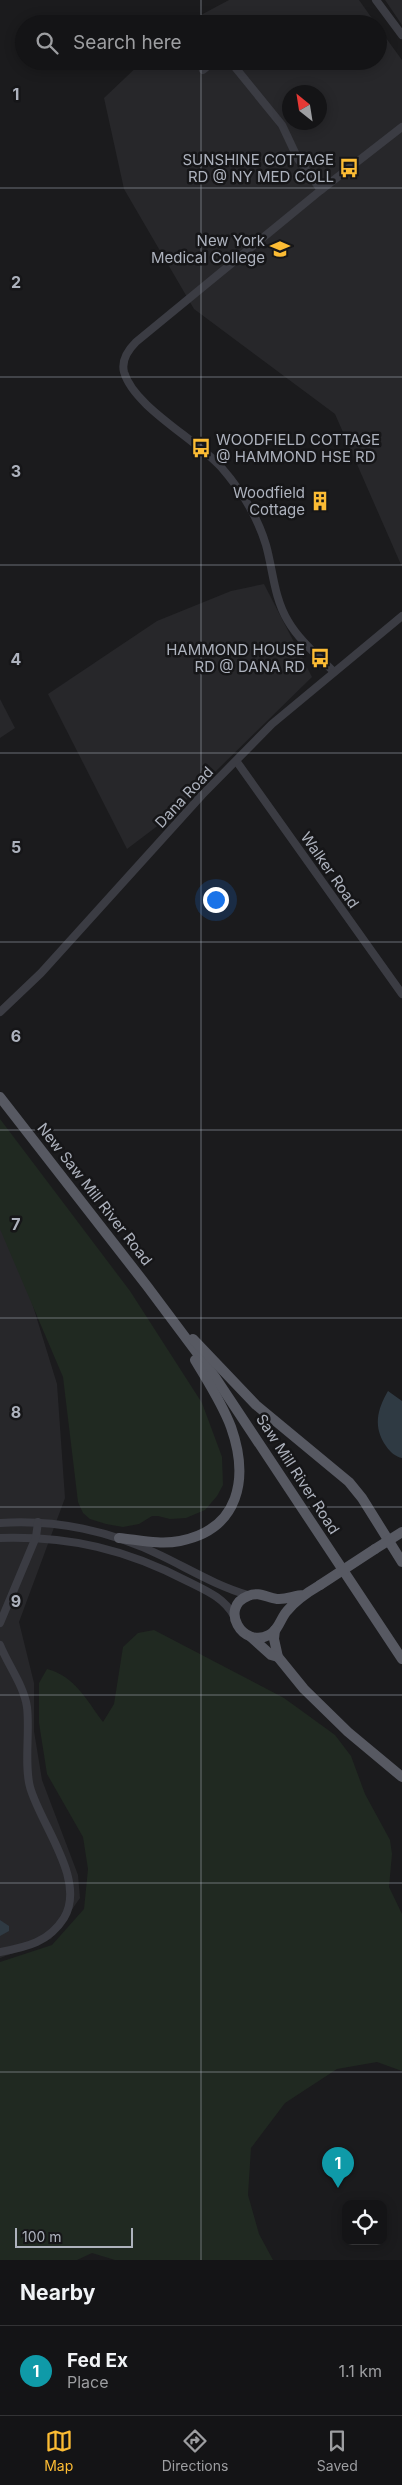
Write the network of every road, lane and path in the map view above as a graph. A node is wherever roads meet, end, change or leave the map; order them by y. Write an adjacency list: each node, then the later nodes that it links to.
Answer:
1 (376, 0): 2 (street)
2 (402, 35)
3 (237, 70): 5 (street)
4 (402, 127): 5 (street)
5 (321, 190): 7 (street)
6 (402, 616): 7 (street, Dana Road)
7 (333, 671): 8 (street, Dana Road)
8 (237, 762): 9 (street, Walker Road); 10 (street, Dana Road)
9 (402, 994)
10 (0, 1012)
11 (0, 1097): 12 (main road, New Saw Mill River Road)
12 (165, 1309): 18 (main road); 19 (main road); 31 (main road, Saw Mill River Road)
13 (38, 1522): 14 (street); 16 (street); 18 (street)
14 (0, 1523)
15 (402, 1532): 19 (main road)
16 (36, 1537): 17 (street); 24 (street); 26 (street)
17 (0, 1538)
18 (119, 1538): 21 (street)
19 (388, 1541): 20 (main road); 22 (main road, bridge)
20 (402, 1562)
21 (248, 1595): 23 (main road); 24 (main road)
22 (304, 1595): 23 (main road); 25 (main road)
23 (270, 1598): 25 (main road)
24 (234, 1616): 28 (main road)
25 (281, 1619): 27 (main road)
26 (0, 1623)
27 (275, 1630): 28 (main road); 30 (main road)
28 (251, 1637): 30 (main road)
29 (0, 1645): 33 (street)
30 (278, 1656): 32 (main road)
31 (402, 1659)
32 (402, 1777)
33 (0, 1952)

